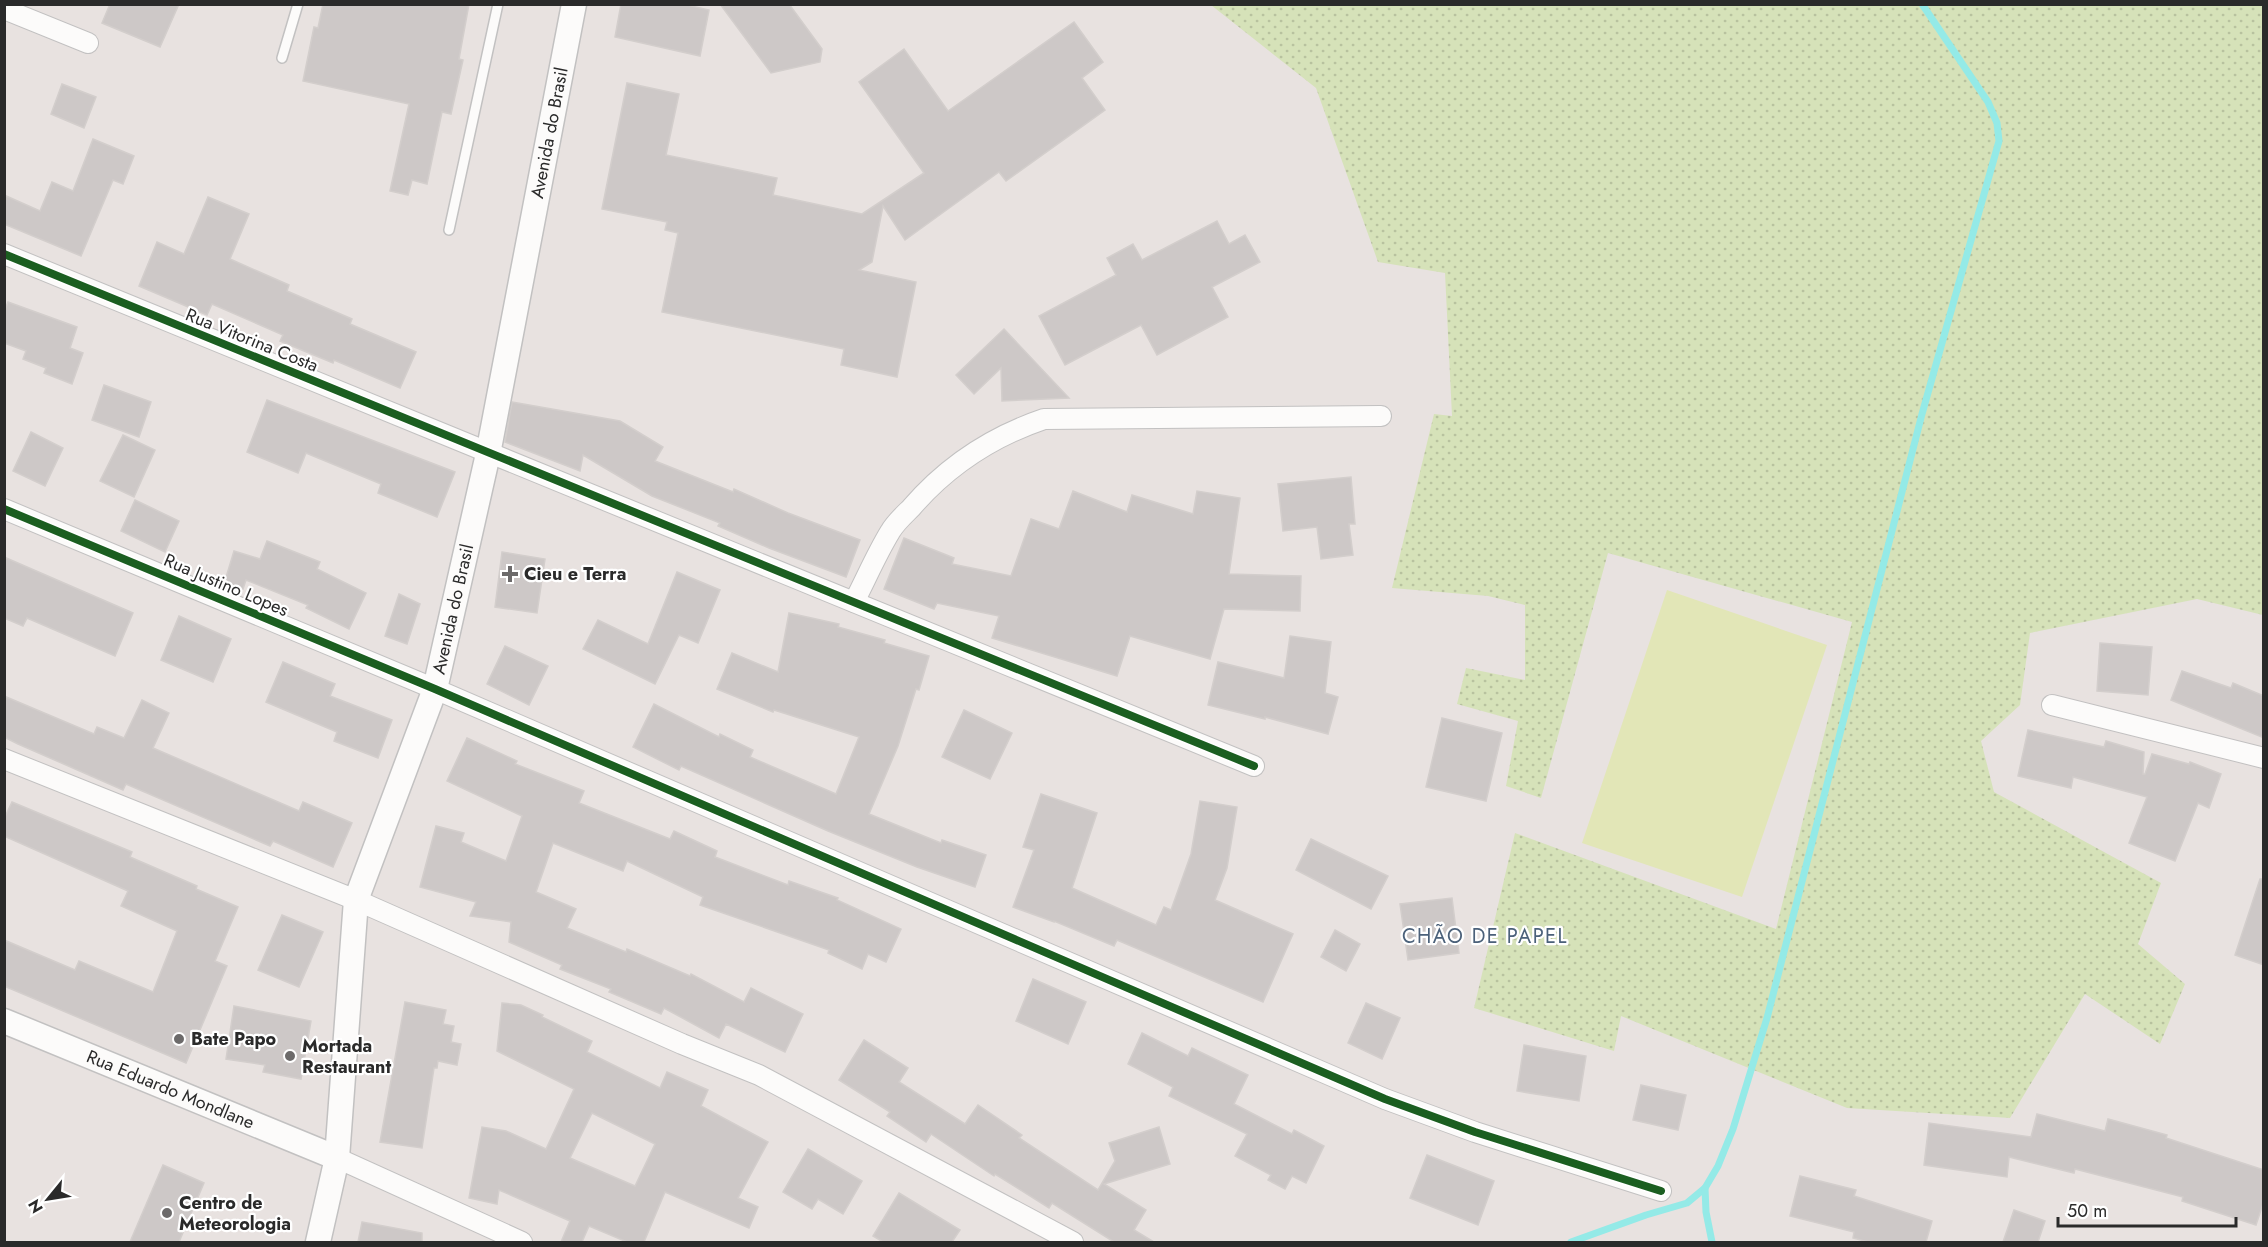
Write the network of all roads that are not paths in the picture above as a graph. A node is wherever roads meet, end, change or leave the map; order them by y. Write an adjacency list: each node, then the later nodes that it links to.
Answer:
1 (298, 4): 6 (lane)
2 (498, 4): 7 (lane)
3 (574, 4): 10 (street, Avenida do Brasil)
4 (4, 9): 5 (street)
5 (88, 43)
6 (282, 58)
7 (449, 230)
8 (4, 254): 10 (street, Rua Vitorina Costa)
9 (1381, 416): 12 (street)
10 (488, 454): 12 (street, Rua Vitorina Costa); 13 (street, Avenida do Brasil)
11 (4, 509): 13 (street, Rua Justino Lopes)
12 (854, 602): 17 (street, Rua Vitorina Costa)
13 (435, 689): 18 (street, Avenida do Brasil); 21 (street, Rua Justino Lopes)
14 (2052, 705): 15 (street)
15 (2264, 758)
16 (4, 759): 18 (street)
17 (1254, 766)
18 (356, 900): 20 (street, Avenida do Brasil); 24 (street)
19 (4, 1020): 20 (street, Rua Eduardo Mondlane)
20 (337, 1158): 22 (street, Avenida do Brasil); 23 (street)
21 (1661, 1191)
22 (318, 1242)
23 (522, 1242)
24 (1073, 1242)

